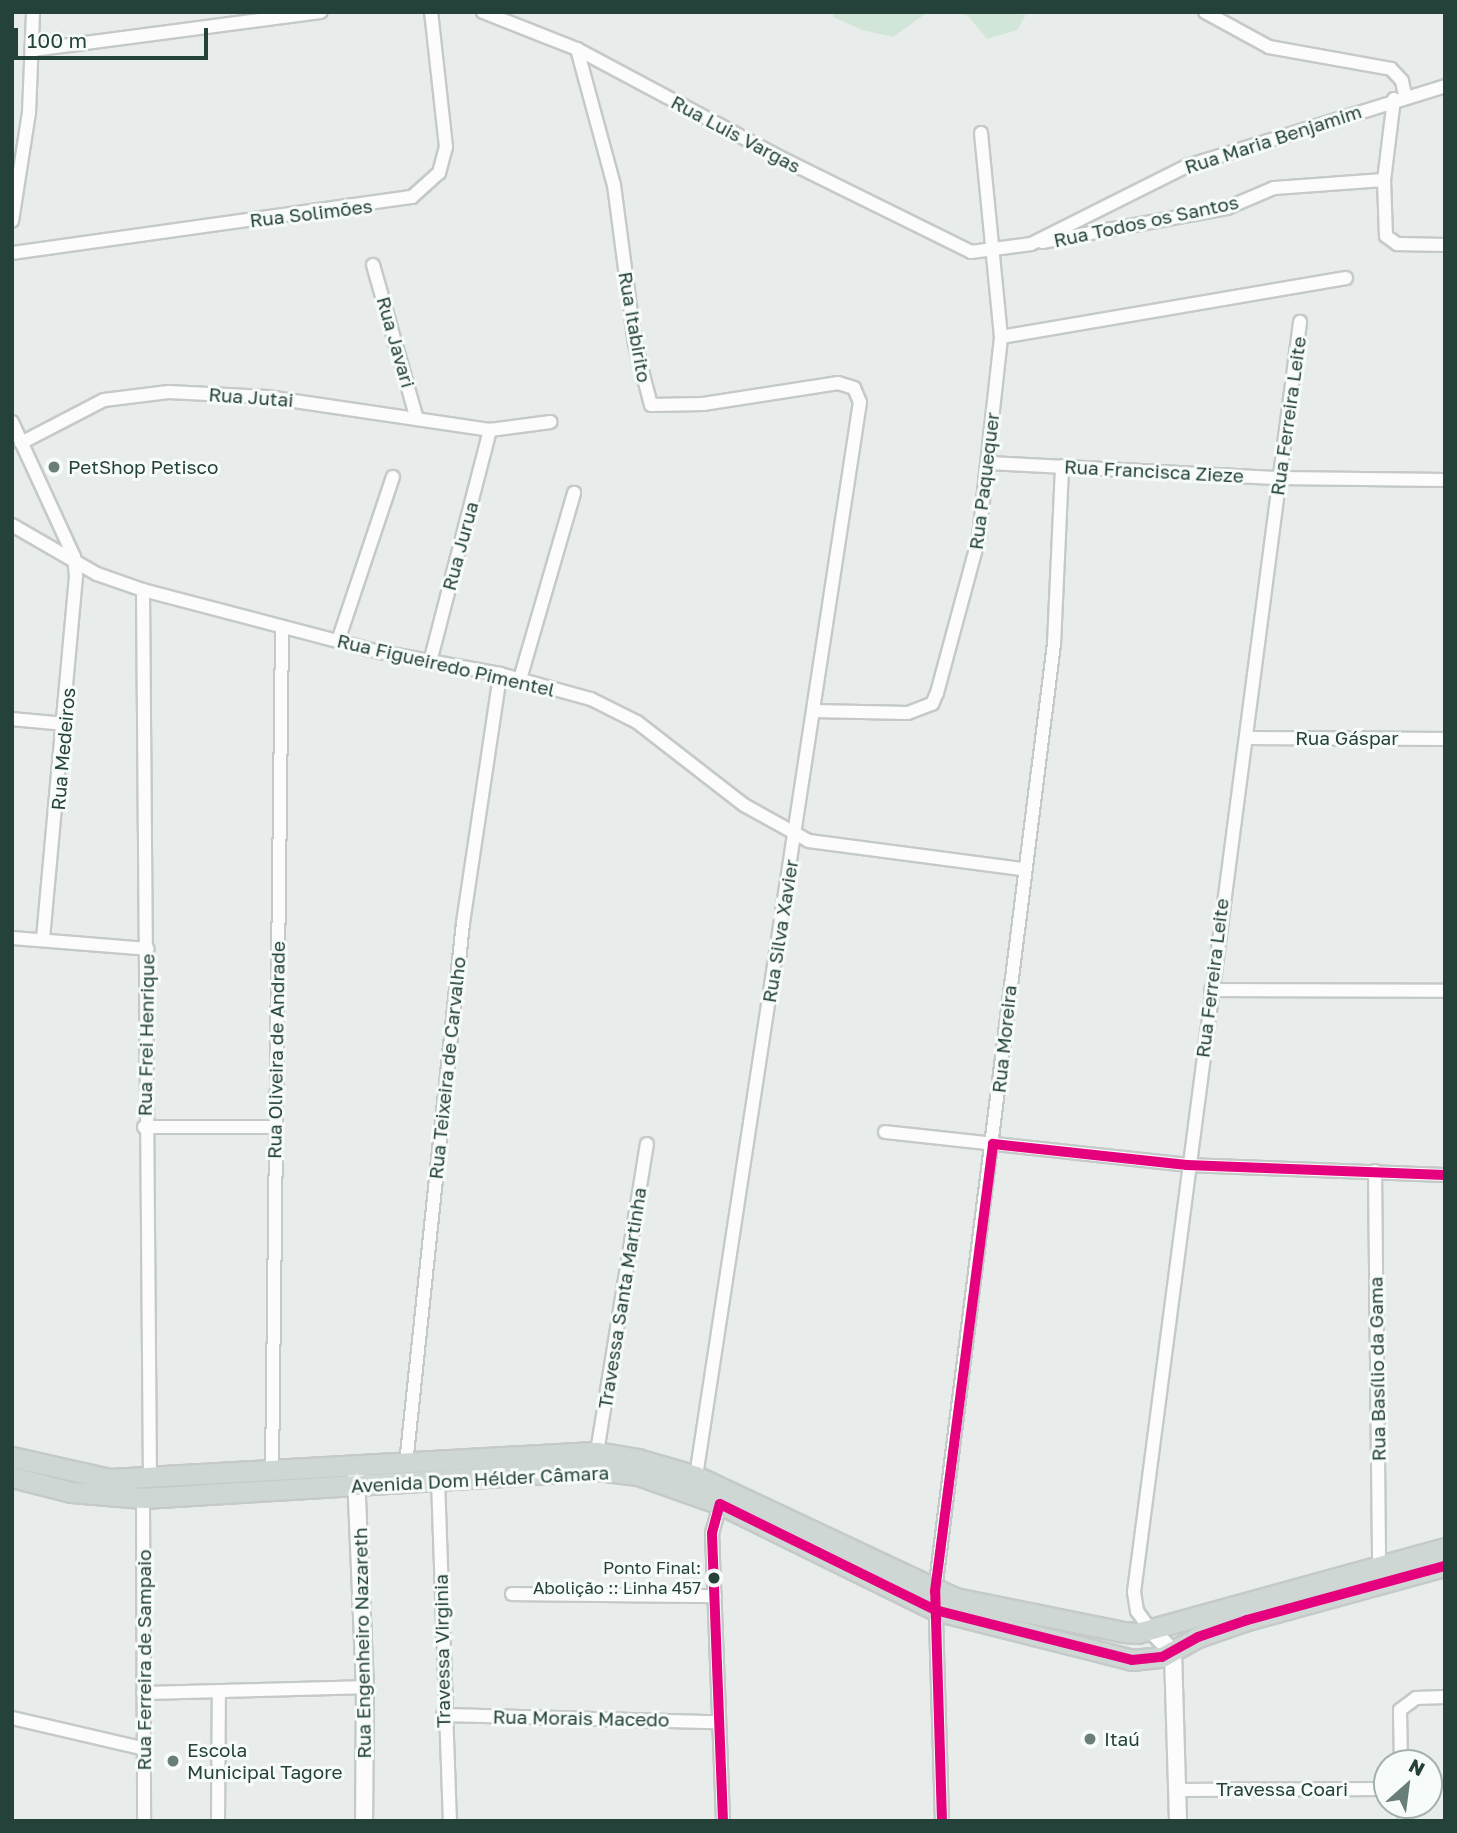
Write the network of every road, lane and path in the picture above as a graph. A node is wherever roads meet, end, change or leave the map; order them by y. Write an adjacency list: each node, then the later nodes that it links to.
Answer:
1 (33, 12): 7 (street)
2 (321, 12): 7 (street)
3 (431, 12): 16 (street, Rua Solimões)
4 (482, 12): 6 (street, Rua Luis Vargas)
5 (1205, 12): 9 (street)
6 (577, 49): 15 (street, Rua Luis Vargas); 21 (street, Rua Itabirito)
7 (32, 50): 12 (street)
8 (1445, 86): 9 (street, Rua Maria Benjamim)
9 (1399, 97): 11 (street); 13 (street, Rua Maria Benjamim)
10 (981, 133): 15 (street, Rua Paquequer)
11 (1384, 180): 13 (street, Rua Todos os Santos); 14 (street)
12 (12, 221)
13 (1031, 244): 15 (street, Rua Maria Benjamim)
14 (1445, 245)
15 (989, 251): 20 (street, Rua Paquequer)
16 (12, 253)
17 (373, 265): 22 (street, Rua Javari)
18 (1346, 278): 20 (street)
19 (1300, 322): 30 (street, Rua Ferreira Leite)
20 (1001, 337): 27 (street, Rua Paquequer)
21 (854, 388): 41 (street, Rua Silva Xavier)
22 (417, 419): 25 (street, Rua Jutai); 26 (street, Rua Jutai)
23 (12, 422): 26 (street)
24 (550, 422): 25 (street, Rua Jutai)
25 (490, 430): 38 (street, Rua Jurua)
26 (21, 443): 34 (street)
27 (989, 463): 28 (street, Rua Francisca Zieze); 41 (street, Rua Paquequer)
28 (1062, 466): 30 (street, Rua Francisca Zieze); 47 (street, Rua Moreira)
29 (393, 477): 37 (street)
30 (1280, 478): 31 (street, Rua Francisca Zieze); 44 (street, Rua Ferreira Leite)
31 (1445, 480)
32 (574, 492): 40 (street)
33 (12, 525): 34 (street, Rua Figueiredo Pimentel)
34 (74, 557): 35 (street, Rua Figueiredo Pimentel); 43 (street, Rua Medeiros)
35 (143, 590): 36 (street, Rua Figueiredo Pimentel); 50 (street, Rua Frei Henrique)
36 (282, 627): 37 (street, Rua Figueiredo Pimentel); 54 (street, Rua Oliveira de Andrade)
37 (338, 641): 38 (street, Rua Figueiredo Pimentel)
38 (430, 662): 39 (street, Rua Figueiredo Pimentel)
39 (500, 674): 40 (street, Rua Figueiredo Pimentel); 63 (street, Rua Teixeira de Carvalho)
40 (520, 679): 46 (street, Rua Figueiredo Pimentel)
41 (814, 711): 46 (street, Rua Silva Xavier)
42 (12, 719): 43 (street)
43 (65, 724): 49 (street, Rua Medeiros)
44 (1248, 738): 45 (street, Rua Gáspar); 51 (street, Rua Ferreira Leite)
45 (1445, 738)
46 (795, 836): 47 (street, Rua Figueiredo Pimentel); 66 (street, Rua Silva Xavier)
47 (1023, 869): 57 (street, Rua Moreira)
48 (12, 938): 49 (street)
49 (43, 940): 50 (street)
50 (148, 949): 53 (street, Rua Frei Henrique)
51 (1211, 990): 52 (street); 58 (street, Rua Ferreira Leite)
52 (1445, 991)
53 (144, 1127): 54 (street); 68 (street, Rua Frei Henrique)
54 (275, 1128): 64 (street, Rua Oliveira de Andrade)
55 (885, 1132): 57 (street)
56 (647, 1144): 61 (street, Travessa Santa Martinha)
57 (993, 1144): 58 (street); 77 (street, Rua Moreira)
58 (1187, 1165): 59 (street); 78 (street, Rua Ferreira Leite)
59 (1375, 1171): 60 (street); 74 (street, Rua Basílio da Gama)
60 (1445, 1175)
61 (597, 1452): 63 (main road, Avenida Dom Hélder Câmara); 66 (main road, Avenida Dom Hélder Câmara)
62 (12, 1457): 68 (main road, Avenida Dom Hélder Câmara)
63 (406, 1464): 65 (main road, Avenida Dom Hélder Câmara)
64 (272, 1472): 65 (main road, Avenida Dom Hélder Câmara); 68 (main road, Avenida Dom Hélder Câmara)
65 (356, 1475): 69 (main road, Avenida Dom Hélder Câmara); 70 (main road, Avenida Dom Hélder Câmara); 80 (street, Rua Engenheiro Nazareth)
66 (695, 1476): 77 (main road, Avenida Dom Hélder Câmara)
67 (12, 1477): 70 (main road, Avenida Dom Hélder Câmara)
68 (150, 1479)
69 (438, 1480): 71 (main road, Avenida Dom Hélder Câmara); 84 (street, Travessa Virginia)
70 (143, 1498): 82 (street, Rua Ferreira de Sampaio)
71 (720, 1504): 76 (street); 77 (main road, Avenida Dom Hélder Câmara)
72 (1445, 1548): 74 (main road, Avenida Dom Hélder Câmara)
73 (1445, 1566): 79 (main road, Avenida Dom Hélder Câmara)
74 (1379, 1567): 78 (main road, Avenida Dom Hélder Câmara)
75 (512, 1594): 76 (street)
76 (715, 1596): 86 (street)
77 (935, 1600): 78 (main road, Avenida Dom Hélder Câmara); 79 (main road, Avenida Dom Hélder Câmara); 96 (street, Rua Moreira)
78 (1150, 1629): 79 (street)
79 (1172, 1652): 90 (street)
80 (365, 1686): 81 (street); 93 (street, Rua Engenheiro Nazareth)
81 (219, 1691): 82 (street); 92 (street)
82 (143, 1693): 87 (street, Rua Ferreira de Sampaio)
83 (1445, 1697): 88 (street)
84 (443, 1714): 86 (street, Rua Morais Macedo); 94 (street, Travessa Virginia)
85 (12, 1718): 87 (street)
86 (719, 1722): 95 (street)
87 (145, 1749): 91 (street, Rua Ferreira de Sampaio)
88 (1400, 1749)
89 (1373, 1788): 90 (street, Travessa Coari)
90 (1177, 1790): 97 (street)
91 (144, 1821)
92 (218, 1821)
93 (364, 1821)
94 (450, 1821)
95 (723, 1821)
96 (942, 1821)
97 (1178, 1821)

